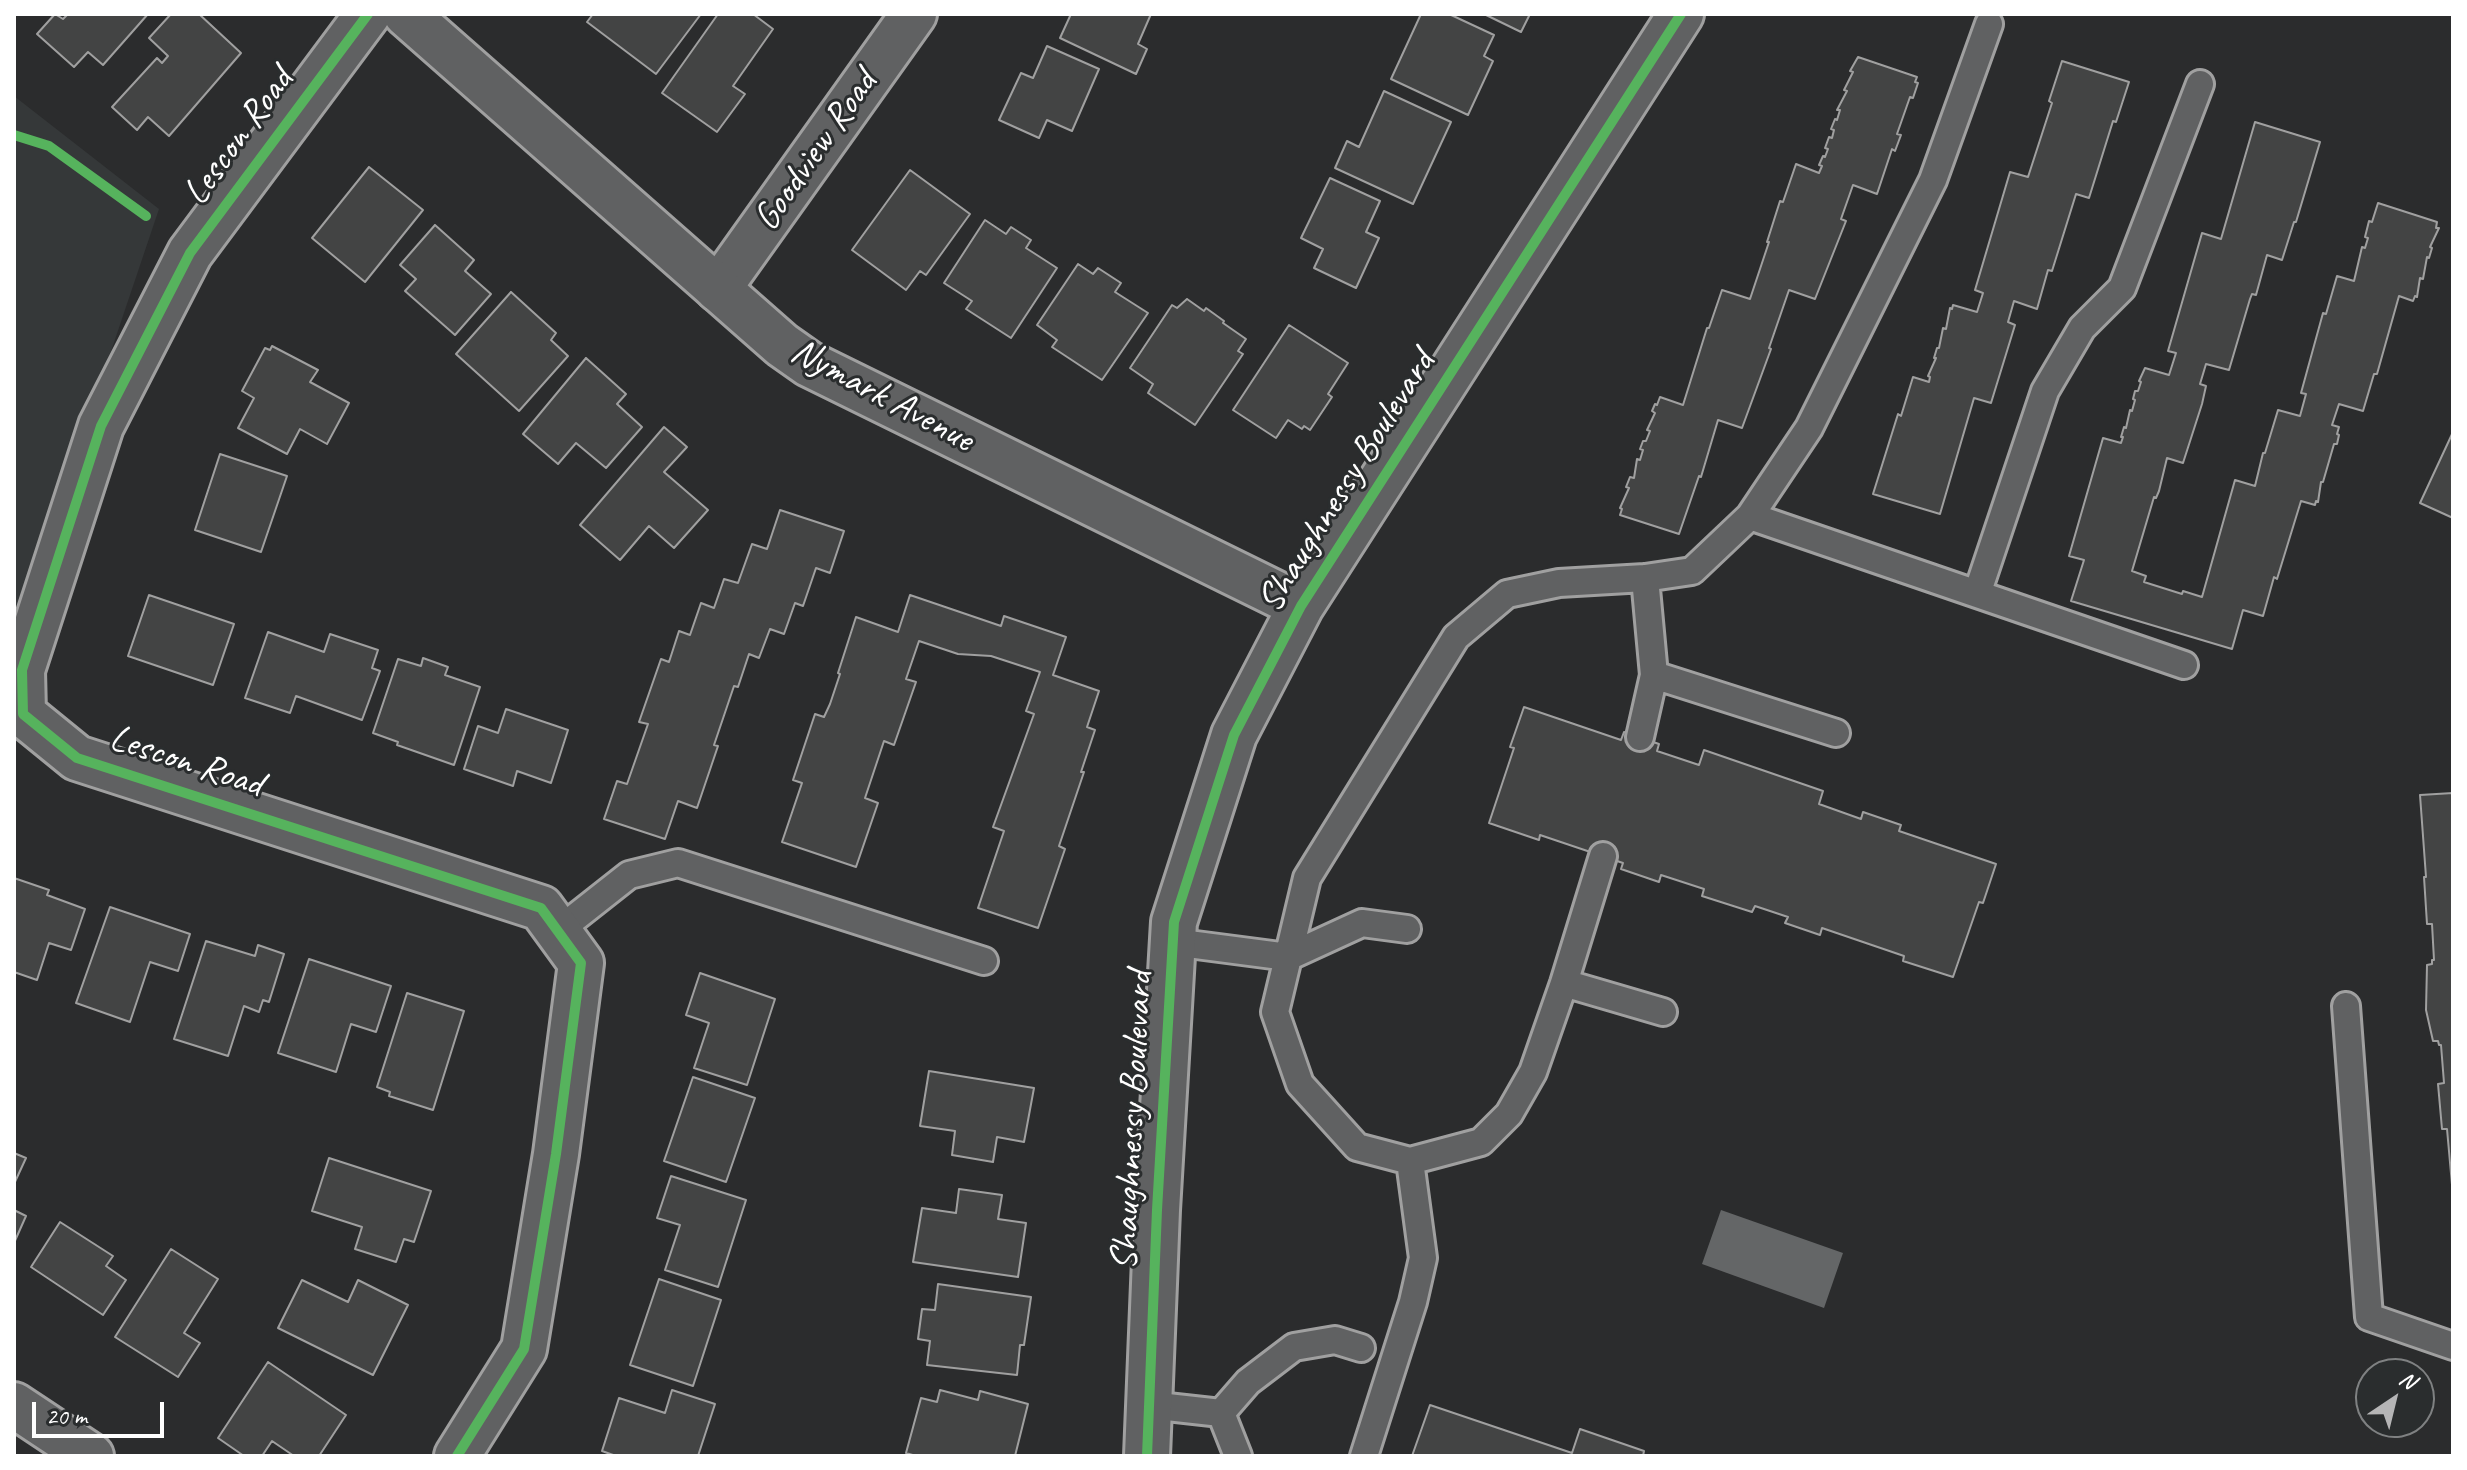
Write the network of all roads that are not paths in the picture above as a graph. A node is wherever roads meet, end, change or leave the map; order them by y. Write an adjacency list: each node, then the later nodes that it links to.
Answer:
1 (368, 14): 18 (street, Lescon Road)
2 (406, 14): 7 (street, Nymark Avenue)
3 (914, 14): 7 (street, Goodview Road)
4 (1681, 14): 11 (street, Shaughnessy Boulevard)
5 (1989, 24): 8 (lane)
6 (2200, 84): 10 (lane)
7 (718, 289): 11 (street, Nymark Avenue)
8 (1750, 516): 9 (lane); 10 (lane)
9 (1645, 578): 13 (lane); 20 (lane)
10 (1977, 594): 12 (lane)
11 (1301, 606): 19 (street, Shaughnessy Boulevard)
12 (2184, 665)
13 (1654, 675): 14 (lane); 15 (lane)
14 (1836, 733)
15 (1640, 737)
16 (1603, 856): 22 (lane)
17 (1407, 929): 20 (lane)
18 (558, 931): 21 (lane); 32 (street, Lescon Road)
19 (1173, 942): 20 (lane); 29 (street, Shaughnessy Boulevard)
20 (1288, 957): 25 (lane)
21 (984, 961)
22 (1564, 983): 24 (lane); 25 (lane)
23 (2346, 1006): 26 (lane)
24 (1663, 1012)
25 (1410, 1161): 35 (lane)
26 (2453, 1346)
27 (1361, 1348): 30 (lane)
28 (14, 1405): 31 (street)
29 (1149, 1405): 30 (lane); 33 (street, Shaughnessy Boulevard)
30 (1221, 1413): 34 (lane)
31 (91, 1456)
32 (457, 1456)
33 (1147, 1456)
34 (1238, 1456)
35 (1364, 1456)

